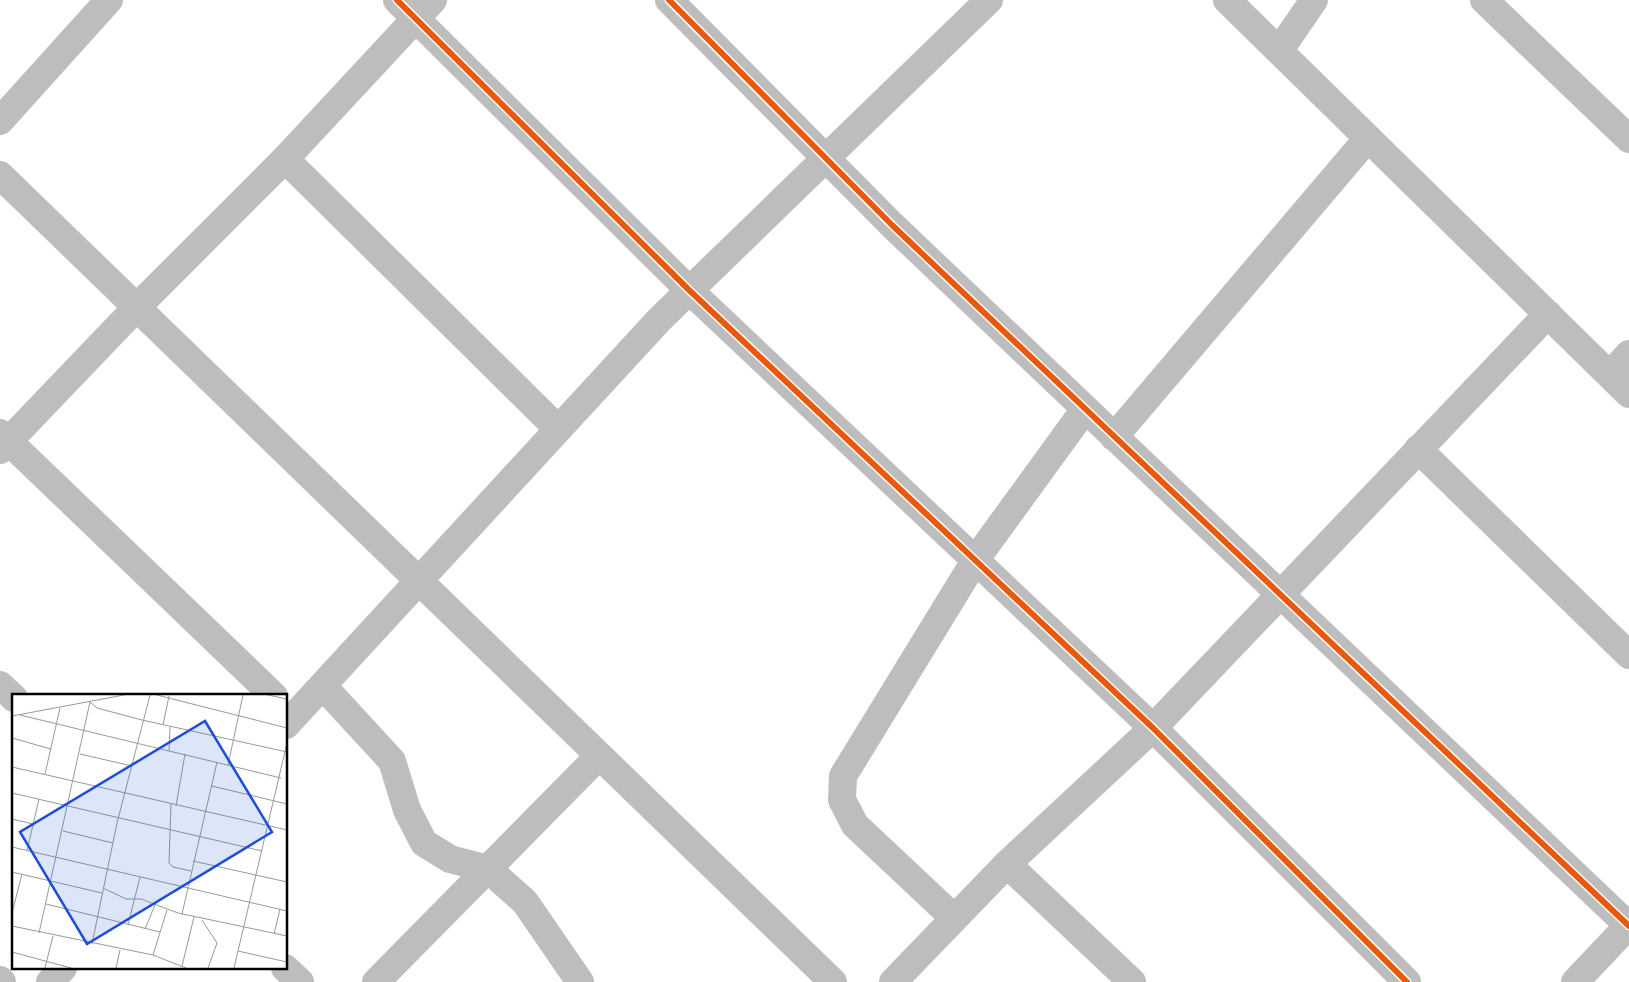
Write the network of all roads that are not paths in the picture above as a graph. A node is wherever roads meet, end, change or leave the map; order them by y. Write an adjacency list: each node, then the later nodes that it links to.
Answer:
1 (110, 0): 10 (street)
2 (397, 0): 8 (street)
3 (669, 0): 13 (street)
4 (1227, 0): 9 (street)
5 (1314, 0): 9 (street)
6 (1484, 0): 12 (street)
7 (981, 3): 13 (street)
8 (424, 10): 14 (street); 16 (street)
9 (1279, 50): 11 (street)
10 (0, 121)
11 (1368, 138): 18 (street); 24 (street)
12 (1629, 139)
13 (825, 158): 16 (street); 22 (street)
14 (285, 159): 17 (street); 23 (street)
15 (0, 175): 17 (street)
16 (689, 290): 23 (street); 27 (street)
17 (138, 307): 25 (street); 28 (street)
18 (1548, 314): 20 (street); 26 (street)
19 (1629, 354): 20 (street)
20 (1610, 375): 21 (street)
21 (1629, 394)
22 (1085, 409): 24 (street); 27 (street)
23 (558, 428): 28 (street)
24 (1114, 437): 29 (street)
25 (3, 442): 33 (street)
26 (1418, 449): 29 (street); 30 (street)
27 (976, 559): 36 (street); 40 (street)
28 (418, 581): 32 (street); 37 (street)
29 (1280, 595): 36 (street); 41 (street)
30 (1629, 655)
31 (0, 684): 34 (street)
32 (323, 686): 35 (street); 39 (street)
33 (272, 694)
34 (12, 696)
35 (289, 716)
36 (1153, 728): 38 (street); 51 (street)
37 (599, 756): 39 (street); 48 (street)
38 (1007, 864): 40 (street); 50 (street)
39 (488, 869): 46 (street); 47 (street)
40 (954, 918): 49 (street)
41 (1629, 926): 52 (street)
42 (61, 970): 44 (street)
43 (288, 970): 45 (street)
44 (50, 982)
45 (300, 982)
46 (376, 982)
47 (580, 982)
48 (833, 982)
49 (893, 982)
50 (1132, 982)
51 (1408, 982)
52 (1575, 982)

